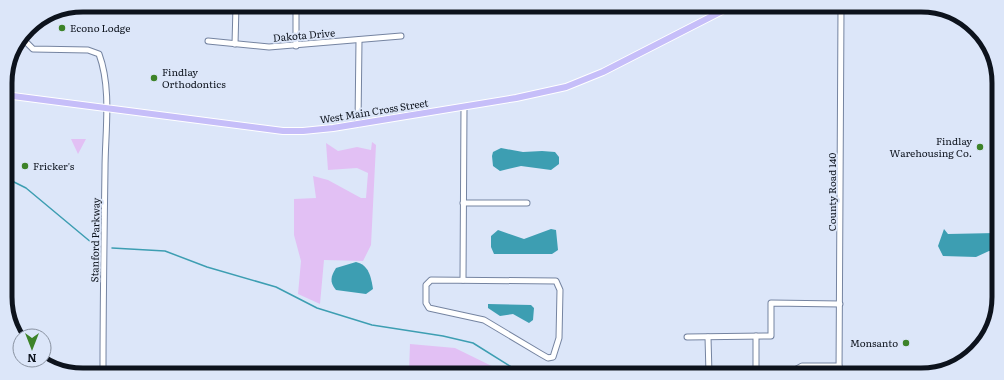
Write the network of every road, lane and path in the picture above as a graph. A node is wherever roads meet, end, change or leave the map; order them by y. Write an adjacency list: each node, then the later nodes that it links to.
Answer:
1 (236, 12): 9 (street)
2 (296, 12): 10 (street)
3 (720, 12): 12 (main road, West Main Cross Street)
4 (841, 12): 18 (street, County Road 140)
5 (401, 36): 6 (street, Dakota Drive)
6 (359, 40): 10 (street, Dakota Drive); 14 (street)
7 (208, 41): 9 (street, Dakota Drive)
8 (26, 42): 13 (street, Stanford Parkway)
9 (235, 44): 10 (street, Dakota Drive)
10 (296, 46)
11 (12, 96): 13 (main road, West Main Cross Street)
12 (464, 107): 14 (main road, West Main Cross Street); 15 (street)
13 (107, 108): 14 (main road, West Main Cross Street); 22 (street, Stanford Parkway)
14 (358, 124)
15 (463, 203): 16 (street); 17 (street)
16 (527, 203)
17 (463, 280): 17 (street)
18 (840, 304): 19 (street); 27 (street, County Road 140)
19 (756, 336): 21 (street); 24 (street)
20 (687, 337): 21 (street)
21 (708, 337): 23 (street)
22 (103, 368)
23 (709, 368)
24 (756, 368)
25 (798, 368): 26 (street)
26 (817, 368)
27 (839, 368)

